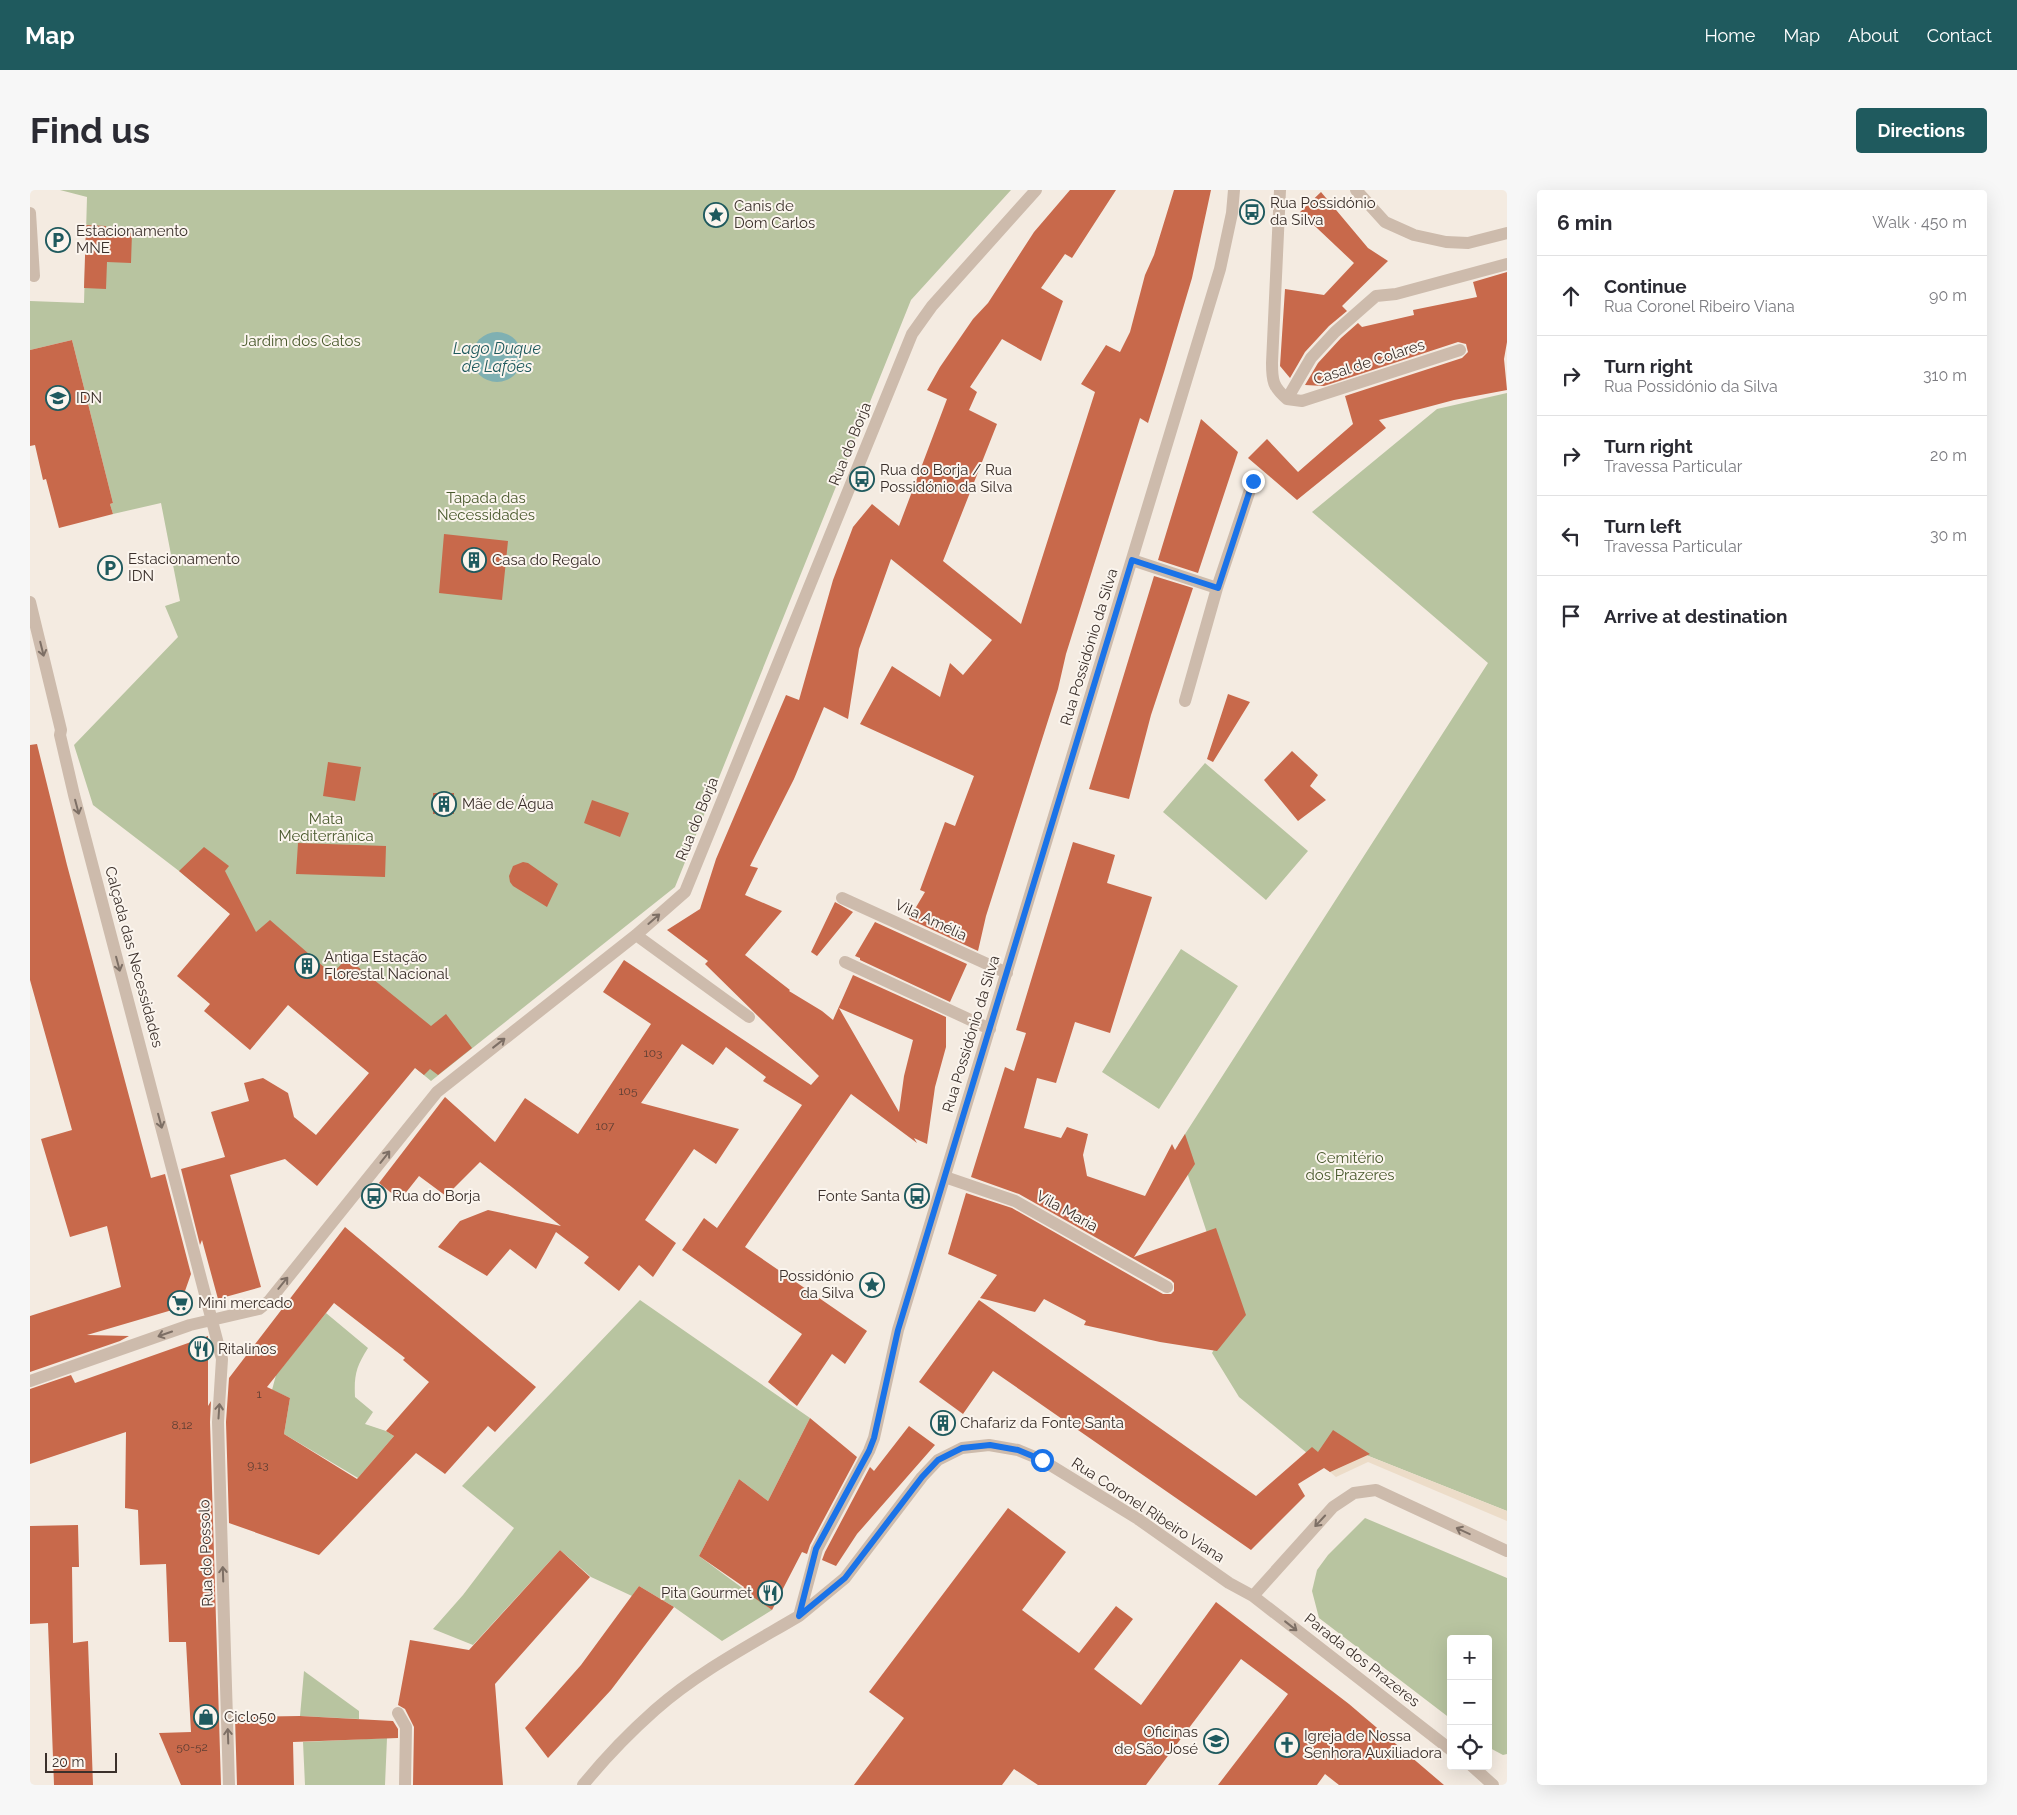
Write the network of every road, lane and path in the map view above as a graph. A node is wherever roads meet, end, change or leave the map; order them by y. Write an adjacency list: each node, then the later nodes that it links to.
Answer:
1 (1036, 190): 17 (street, Rua do Borja, one-way to 1)
2 (1234, 190): 12 (street, Rua Possidónio da Silva)
3 (1280, 190): 10 (street)
4 (1356, 190): 6 (street)
5 (30, 213): 8 (street)
6 (1507, 233)
7 (1507, 264): 10 (street)
8 (31, 275)
9 (1460, 350): 10 (street, Casal de Colares)
10 (1287, 399)
11 (1253, 481): 13 (street)
12 (1132, 560): 13 (street); 19 (street, Rua Possidónio da Silva)
13 (1218, 588): 15 (street)
14 (30, 602): 24 (street, Calçada das Necessidades, one-way to 24)
15 (1185, 702)
16 (842, 898): 19 (street, Vila Amélia)
17 (636, 935): 20 (street); 24 (street, Rua do Borja, one-way to 17)
18 (845, 962): 21 (street)
19 (1007, 973): 21 (street, Rua Possidónio da Silva)
20 (749, 1016)
21 (990, 1028): 22 (street, Rua Possidónio da Silva)
22 (945, 1177): 23 (street, Vila Maria); 28 (street, Rua Possidónio da Silva)
23 (1168, 1287)
24 (212, 1321): 25 (street, Rua do Borja, one-way to 25); 32 (street, Rua do Possolo, one-way to 24)
25 (30, 1381)
26 (1507, 1551): 27 (street, one-way to 27)
27 (1253, 1596): 28 (street, Rua Coronel Ribeiro Viana); 30 (street, Parada dos Prazeres, one-way to 30)
28 (799, 1616): 34 (street)
29 (398, 1713): 33 (street)
30 (1447, 1747)
31 (1476, 1770): 35 (street)
32 (229, 1785)
33 (405, 1785)
34 (583, 1785)
35 (1493, 1785)

